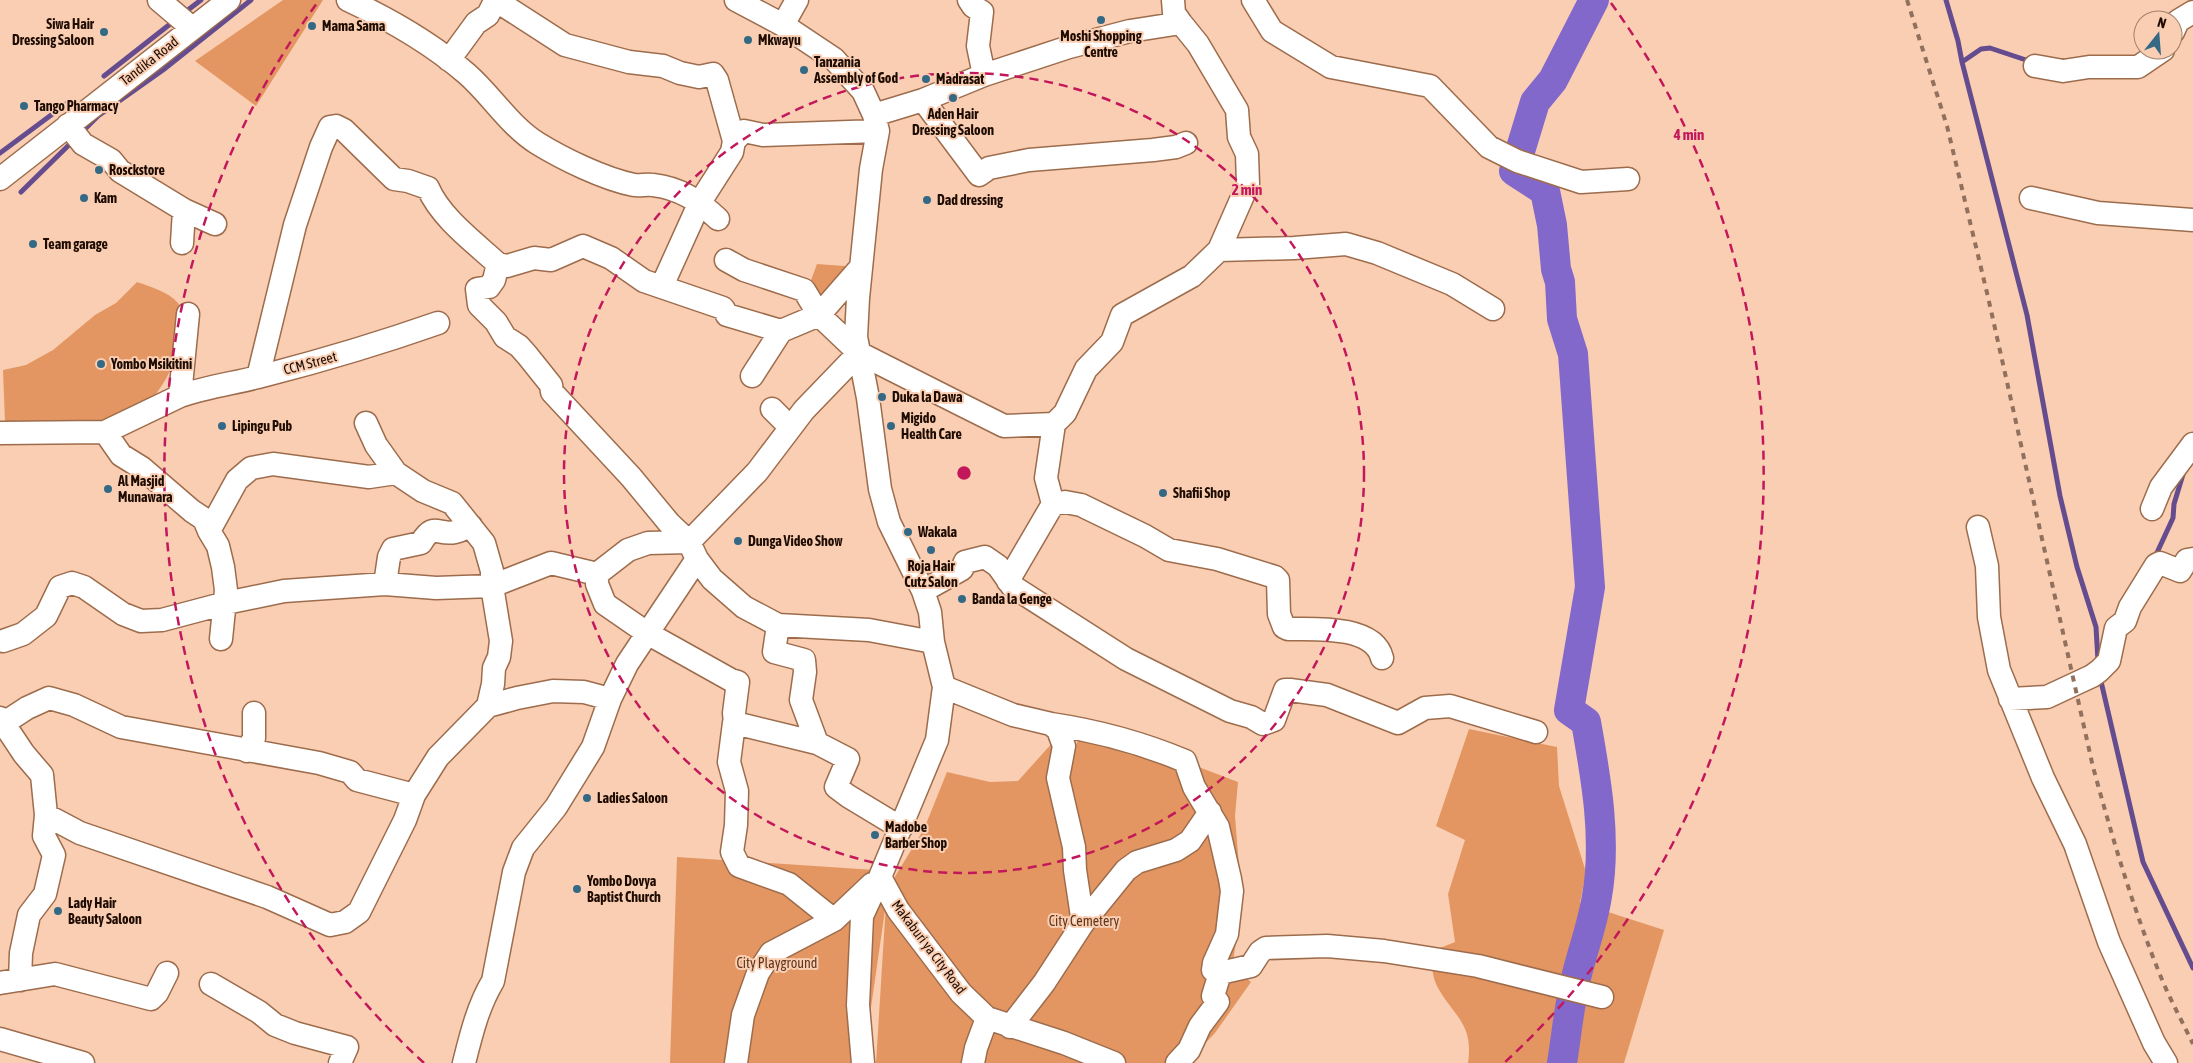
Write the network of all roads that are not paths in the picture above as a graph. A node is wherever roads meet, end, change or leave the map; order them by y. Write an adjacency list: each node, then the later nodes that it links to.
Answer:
1 (159, 0): 11 (street)
2 (229, 0): 11 (street, Tandika Road)
3 (348, 0): 12 (street)
4 (736, 0): 10 (street)
5 (797, 0): 10 (street)
6 (969, 0): 15 (street)
7 (1173, 0): 9 (street)
8 (1253, 0): 22 (street)
9 (1181, 23): 15 (street); 30 (street)
10 (783, 25): 17 (street)
11 (192, 28): 18 (street, Tandika Road)
12 (449, 60): 19 (street); 24 (street)
13 (2148, 60): 14 (street)
14 (2035, 66)
15 (984, 75): 16 (street)
16 (923, 100): 17 (street); 20 (street)
17 (876, 123): 19 (street); 33 (street)
18 (68, 125): 21 (street, Tandika Road); 25 (street)
19 (734, 141): 24 (street)
20 (1186, 143)
21 (0, 179)
22 (1628, 180)
23 (2031, 198): 27 (street)
24 (700, 202): 26 (street); 34 (street)
25 (184, 210): 28 (street); 29 (street)
26 (718, 219)
27 (2193, 220)
28 (215, 224)
29 (182, 243)
30 (1219, 250): 35 (street); 46 (street)
31 (726, 260): 37 (street)
32 (498, 264): 34 (street); 42 (street); 57 (street)
33 (861, 267): 37 (street); 40 (street)
34 (662, 286): 39 (street)
35 (1493, 309)
36 (188, 314): 43 (street)
37 (819, 315): 39 (street); 40 (street)
38 (438, 324): 42 (street, CCM Street)
39 (781, 331): 41 (street)
40 (859, 353): 46 (street); 47 (street); 63 (street)
41 (752, 376)
42 (258, 377): 43 (street, CCM Street)
43 (180, 396): 48 (street, CCM Street)
44 (772, 410): 47 (street)
45 (366, 423): 51 (street)
46 (1054, 424): 52 (street)
47 (790, 427): 57 (street)
48 (105, 432): 49 (street, CCM Street); 56 (street)
49 (0, 433)
50 (2193, 444): 53 (street)
51 (396, 473): 54 (street); 56 (street)
52 (1053, 504): 60 (street); 70 (street)
53 (2152, 509)
54 (470, 526): 61 (street); 62 (street)
55 (1978, 527): 73 (street)
56 (209, 531): 64 (street)
57 (693, 551): 59 (street); 65 (street); 66 (street)
58 (2193, 559): 73 (street)
59 (597, 574): 62 (street); 66 (street)
60 (1008, 581): 63 (street); 79 (street)
61 (385, 584): 62 (street); 64 (street)
62 (492, 586): 74 (street)
63 (923, 591): 69 (street)
64 (226, 602): 67 (street); 68 (street)
65 (778, 625): 69 (street); 80 (street)
66 (647, 633): 72 (street); 77 (street)
67 (222, 640)
68 (1, 641)
69 (933, 642): 71 (street)
70 (1382, 658)
71 (944, 687): 78 (street); 85 (street)
72 (610, 699): 74 (street); 100 (street)
73 (2010, 699): 105 (street)
74 (488, 706): 82 (street)
75 (254, 713): 81 (street)
76 (2, 721): 81 (street); 84 (street)
77 (734, 723): 80 (street); 87 (street)
78 (1052, 724): 83 (street); 88 (street)
79 (1536, 732)
80 (817, 743): 85 (street)
81 (247, 751): 82 (street)
82 (414, 795): 84 (street)
83 (1210, 812): 88 (street); 90 (street)
84 (46, 815): 91 (street)
85 (901, 828): 86 (street)
86 (880, 877): 87 (street); 94 (street, Makaburi ya City Road); 101 (street)
87 (834, 920): 97 (street)
88 (1083, 923): 95 (street)
89 (166, 973): 91 (street)
90 (1220, 973): 93 (street); 104 (street)
91 (10, 982)
92 (211, 984): 99 (street)
93 (1602, 996)
94 (987, 1018): 95 (street, Makaburi ya City Road); 102 (street)
95 (1010, 1027): 103 (street, Makaburi ya City Road)
96 (0, 1039): 98 (street)
97 (732, 1061)
98 (83, 1063)
99 (340, 1063)
100 (464, 1063)
101 (863, 1063)
102 (973, 1063)
103 (1114, 1063)
104 (1178, 1063)
105 (2166, 1063)

